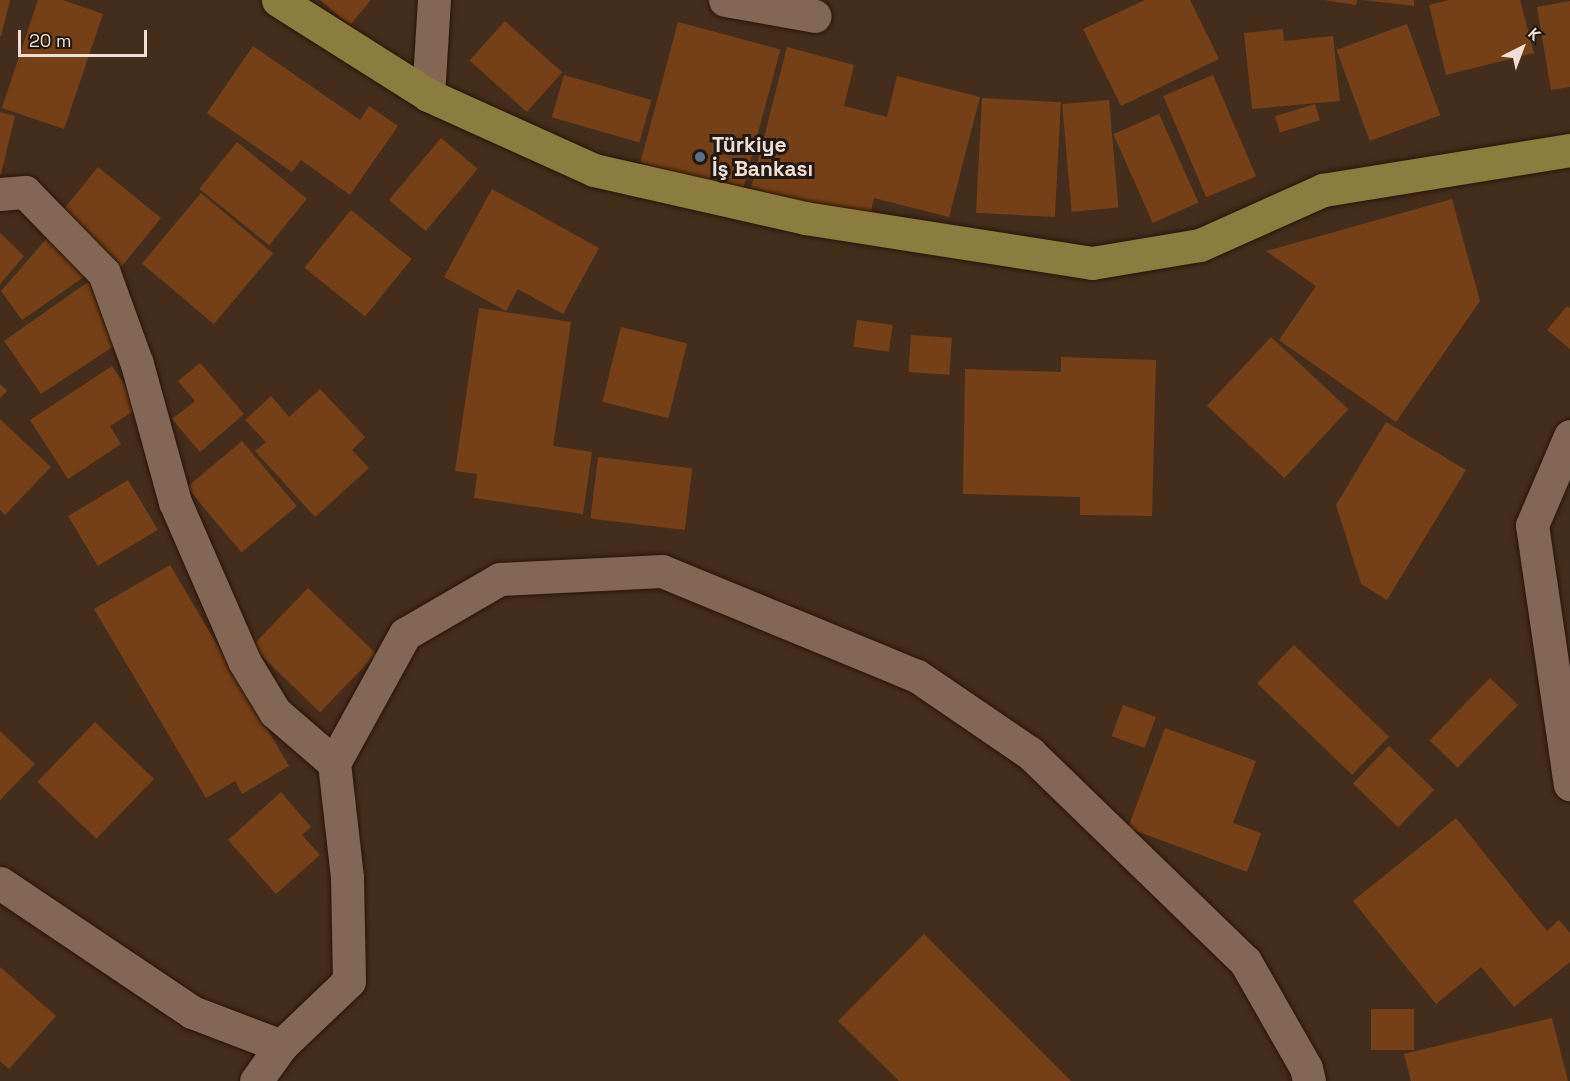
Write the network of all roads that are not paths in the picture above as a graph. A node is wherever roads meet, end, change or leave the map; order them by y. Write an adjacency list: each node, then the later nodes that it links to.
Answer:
1 (278, 0): 5 (main road)
2 (434, 0): 5 (street)
3 (725, 0): 4 (street)
4 (815, 16)
5 (428, 94): 6 (main road)
6 (1570, 150)
7 (0, 194): 9 (street)
8 (1570, 436): 10 (street)
9 (334, 763): 12 (street); 14 (street)
10 (1570, 784)
11 (0, 883): 12 (street)
12 (281, 1046): 13 (street)
13 (256, 1081)
14 (1309, 1081)

